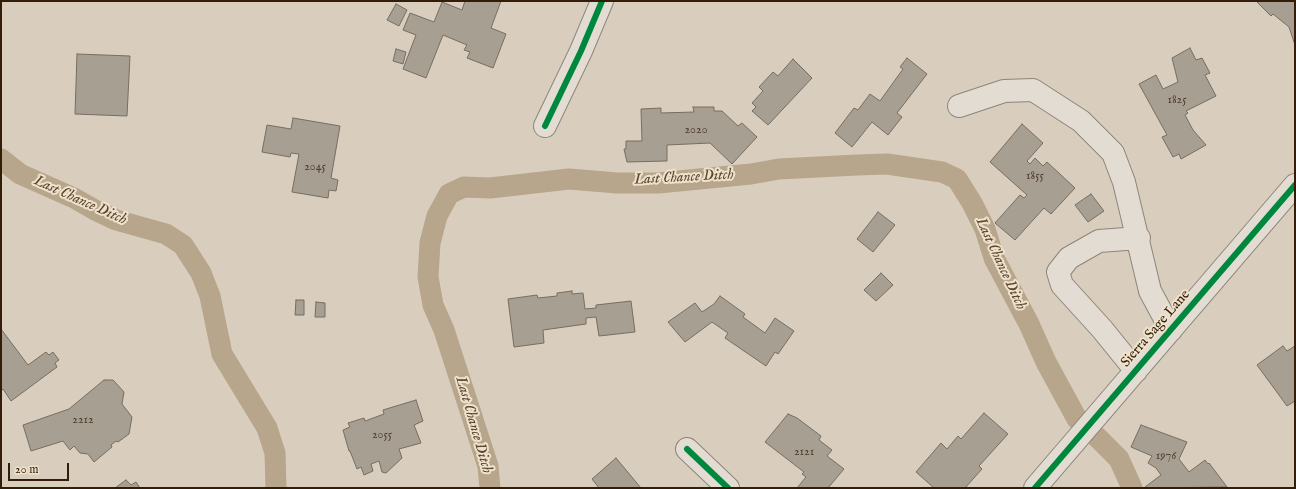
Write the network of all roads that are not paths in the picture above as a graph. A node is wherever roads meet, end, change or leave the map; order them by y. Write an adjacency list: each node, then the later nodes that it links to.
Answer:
1 (602, 1): 3 (street)
2 (959, 106): 5 (street)
3 (545, 126)
4 (1295, 185): 6 (street, Sierra Sage Lane)
5 (1138, 238): 6 (street); 7 (street)
6 (1171, 330): 7 (street, Sierra Sage Lane)
7 (1136, 371): 10 (street, Sierra Sage Lane)
8 (687, 449): 9 (street)
9 (728, 488)
10 (1035, 488)

